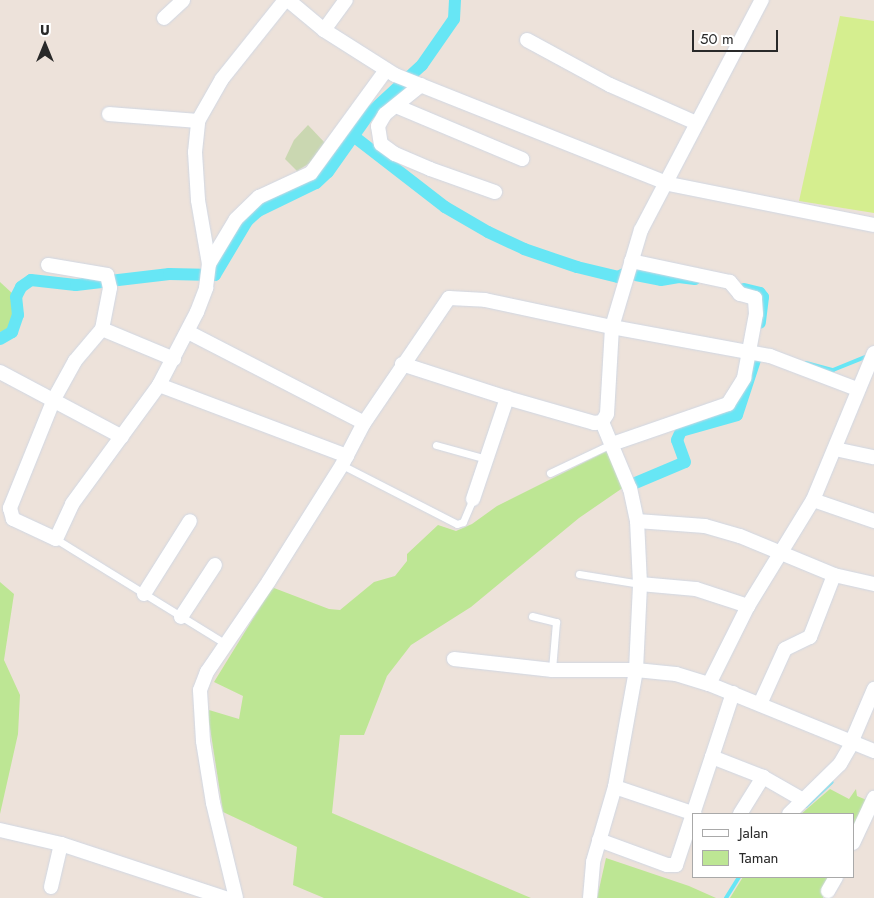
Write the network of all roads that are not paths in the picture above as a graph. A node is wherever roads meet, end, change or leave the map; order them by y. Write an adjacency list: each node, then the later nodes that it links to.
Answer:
1 (183, 0): 5 (street)
2 (286, 0): 6 (street); 12 (street)
3 (346, 0): 6 (street)
4 (762, 0): 13 (street)
5 (164, 18)
6 (324, 30): 8 (street)
7 (527, 40): 13 (street)
8 (390, 72): 9 (street); 20 (street)
9 (416, 83): 10 (street); 15 (street)
10 (396, 106): 14 (street); 16 (street)
11 (109, 114): 12 (street)
12 (198, 121): 20 (street)
13 (696, 123): 15 (street)
14 (522, 159)
15 (668, 184): 17 (street); 18 (street)
16 (495, 192)
17 (874, 225)
18 (631, 262): 21 (street); 24 (street)
19 (48, 265): 22 (street)
20 (209, 270): 23 (street)
21 (612, 328): 24 (street); 27 (street); 33 (street)
22 (102, 329): 26 (street); 32 (street)
23 (188, 332): 26 (street); 34 (street)
24 (749, 352): 30 (street); 36 (street)
25 (874, 353): 30 (street)
26 (174, 359): 29 (street)
27 (402, 364): 31 (street); 34 (street)
28 (0, 372): 32 (street)
29 (159, 385): 35 (street); 41 (street)
30 (857, 389): 38 (street)
31 (507, 398): 33 (street); 40 (street)
32 (54, 399): 35 (street); 48 (street)
33 (602, 422): 36 (street)
34 (364, 423): 41 (street)
35 (122, 437): 48 (street)
36 (612, 444): 42 (lane); 46 (street)
37 (436, 445): 40 (lane)
38 (835, 449): 39 (street); 44 (street)
39 (874, 457)
40 (486, 459): 43 (street)
41 (344, 461): 43 (lane); 59 (street)
42 (550, 473)
43 (473, 499)
44 (813, 500): 47 (street); 49 (street)
45 (190, 521): 55 (street)
46 (637, 521): 49 (street); 53 (street)
47 (874, 521)
48 (56, 539): 55 (lane)
49 (779, 553): 52 (street); 56 (street)
50 (215, 564): 58 (street)
51 (579, 574): 53 (lane)
52 (834, 575): 54 (street); 66 (street)
53 (640, 584): 56 (street); 62 (street)
54 (874, 584)
55 (144, 594): 58 (lane)
56 (748, 606): 63 (street)
57 (532, 616): 61 (lane)
58 (181, 617): 59 (lane)
59 (226, 644): 87 (street)
60 (454, 659): 61 (street)
61 (552, 670): 62 (street)
62 (636, 670): 63 (street); 71 (street)
63 (709, 684): 65 (street)
64 (874, 689): 67 (street)
65 (733, 693): 66 (street); 69 (street)
66 (760, 704): 67 (street)
67 (851, 743): 68 (street); 73 (street)
68 (874, 752)
69 (712, 757): 70 (street); 75 (street)
70 (762, 777): 73 (street); 76 (street)
71 (615, 787): 74 (street); 80 (street)
72 (874, 798): 81 (street)
73 (803, 800): 77 (street)
74 (692, 813)
75 (694, 813)
76 (741, 813)
77 (790, 813)
78 (692, 820): 80 (street)
79 (0, 830): 82 (street)
80 (599, 840): 88 (street)
81 (854, 841)
82 (61, 844): 84 (street); 86 (street)
83 (835, 878): 85 (street)
84 (50, 887)
85 (828, 891)
86 (225, 898)
87 (236, 898)
88 (590, 898)

